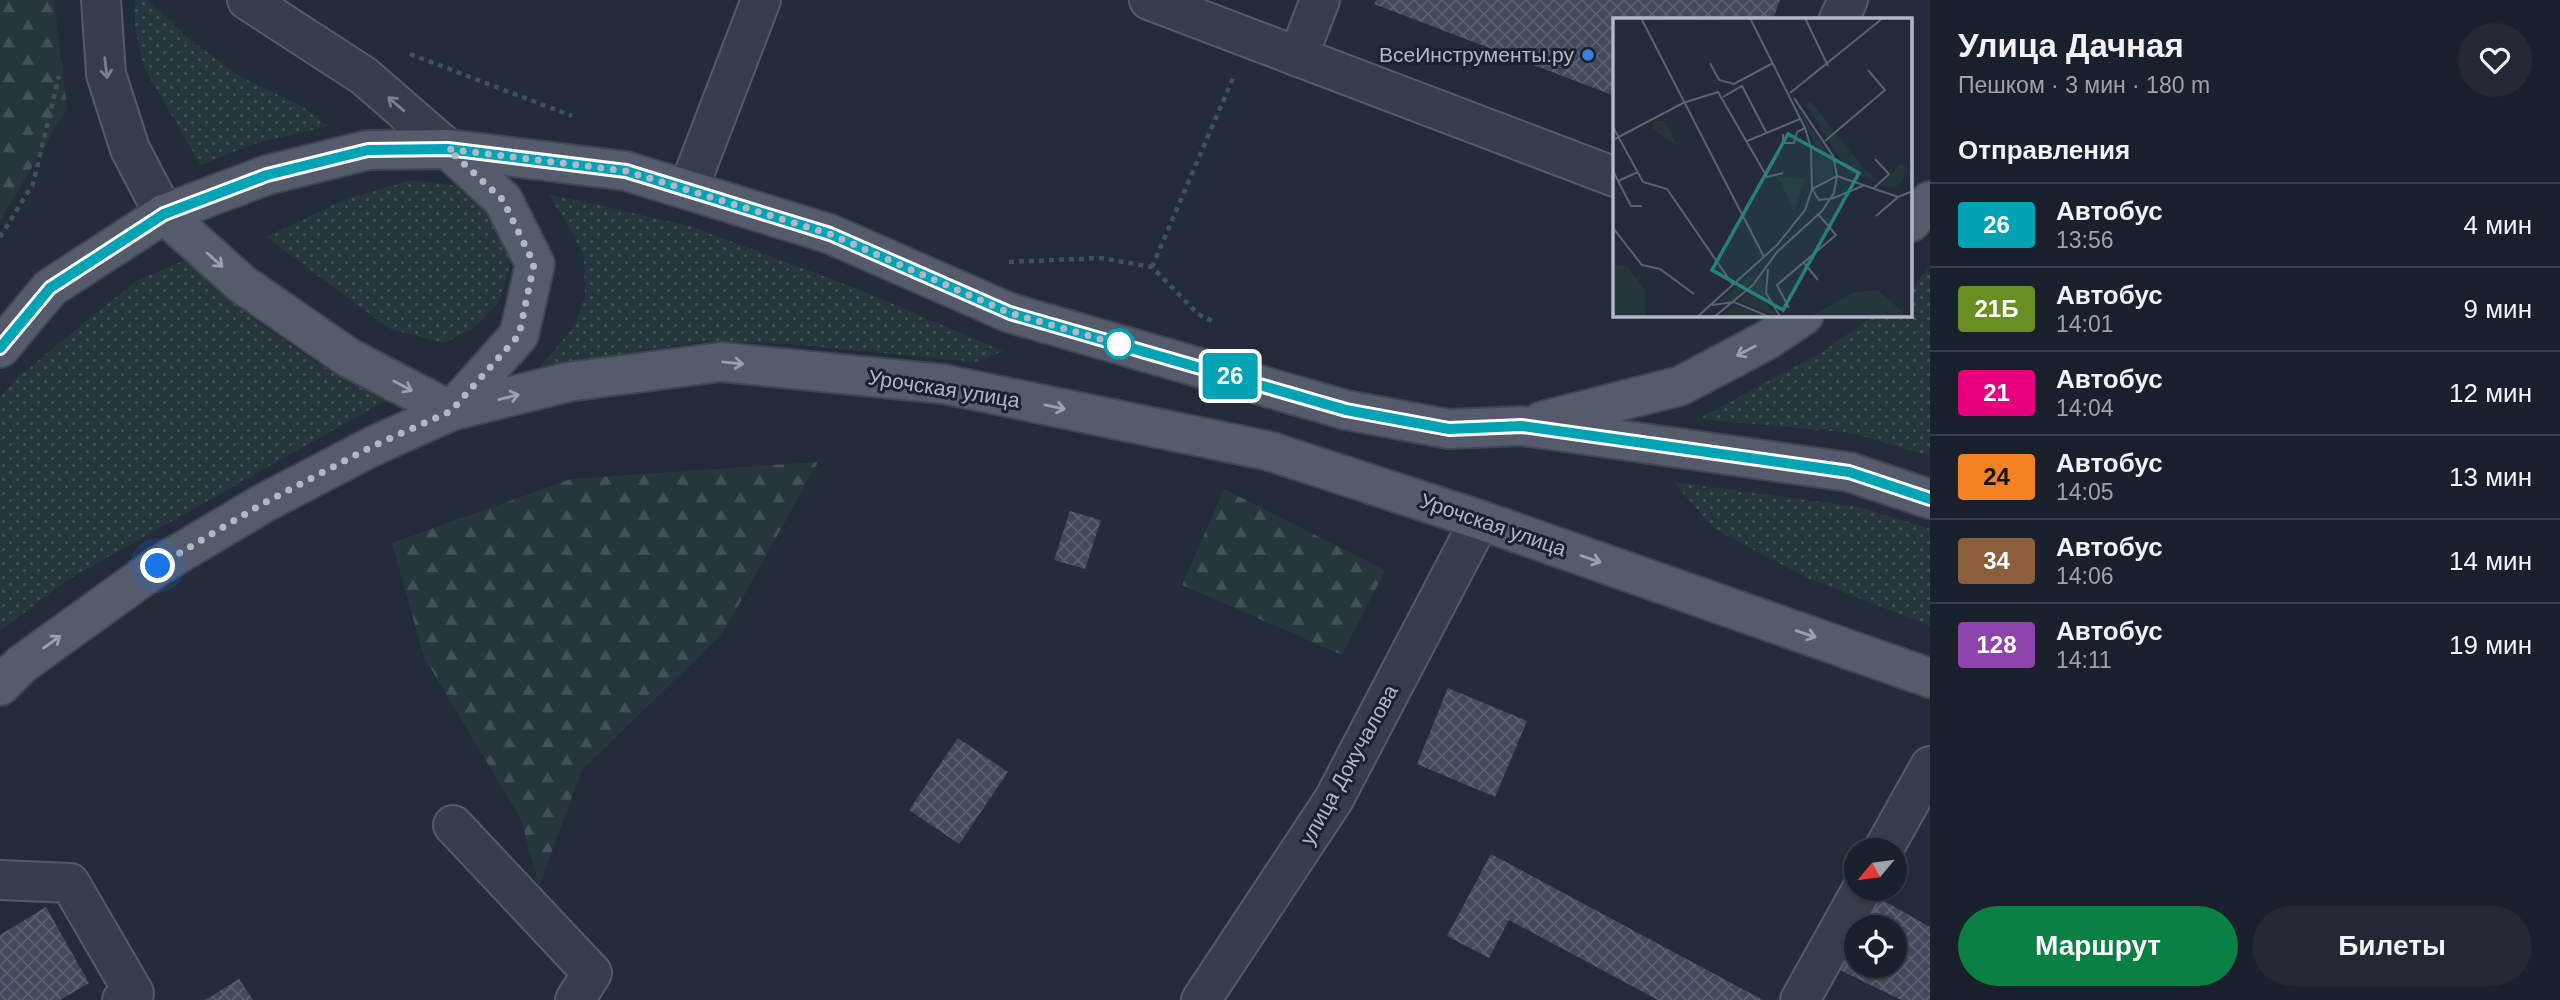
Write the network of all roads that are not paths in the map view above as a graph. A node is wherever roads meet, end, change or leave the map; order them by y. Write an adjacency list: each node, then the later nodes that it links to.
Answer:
1 (101, 0): 13 (street, one-way to 13)
2 (247, 0): 9 (street, one-way to 2)
3 (761, 0): 11 (street)
4 (1149, 0): 8 (street)
5 (1320, 0): 8 (street)
6 (1848, 0): 7 (street)
7 (1839, 18)
8 (1298, 57): 10 (street)
9 (448, 149): 11 (main road); 13 (main road); 17 (main road)
10 (1613, 176)
11 (688, 190): 18 (main road)
12 (1930, 201): 14 (main road)
13 (164, 214): 16 (main road); 17 (main road, one-way to 17)
14 (1912, 221)
15 (1801, 317): 18 (main road, one-way to 18)
16 (0, 348)
17 (451, 411): 20 (main road, Урочская улица, one-way to 20); 22 (main road, Урочская улица, one-way to 17)
18 (1522, 426): 19 (main road)
19 (1930, 499)
20 (1480, 520): 21 (main road, Урочская улица, one-way to 21); 30 (street, улица Докучалова)
21 (1930, 678)
22 (0, 685)
23 (1930, 766): 25 (street)
24 (453, 825): 28 (street)
25 (1890, 838)
26 (0, 880): 29 (street)
27 (1855, 901): 31 (street)
28 (584, 987)
29 (122, 1000)
30 (1201, 1000)
31 (1800, 1000)

